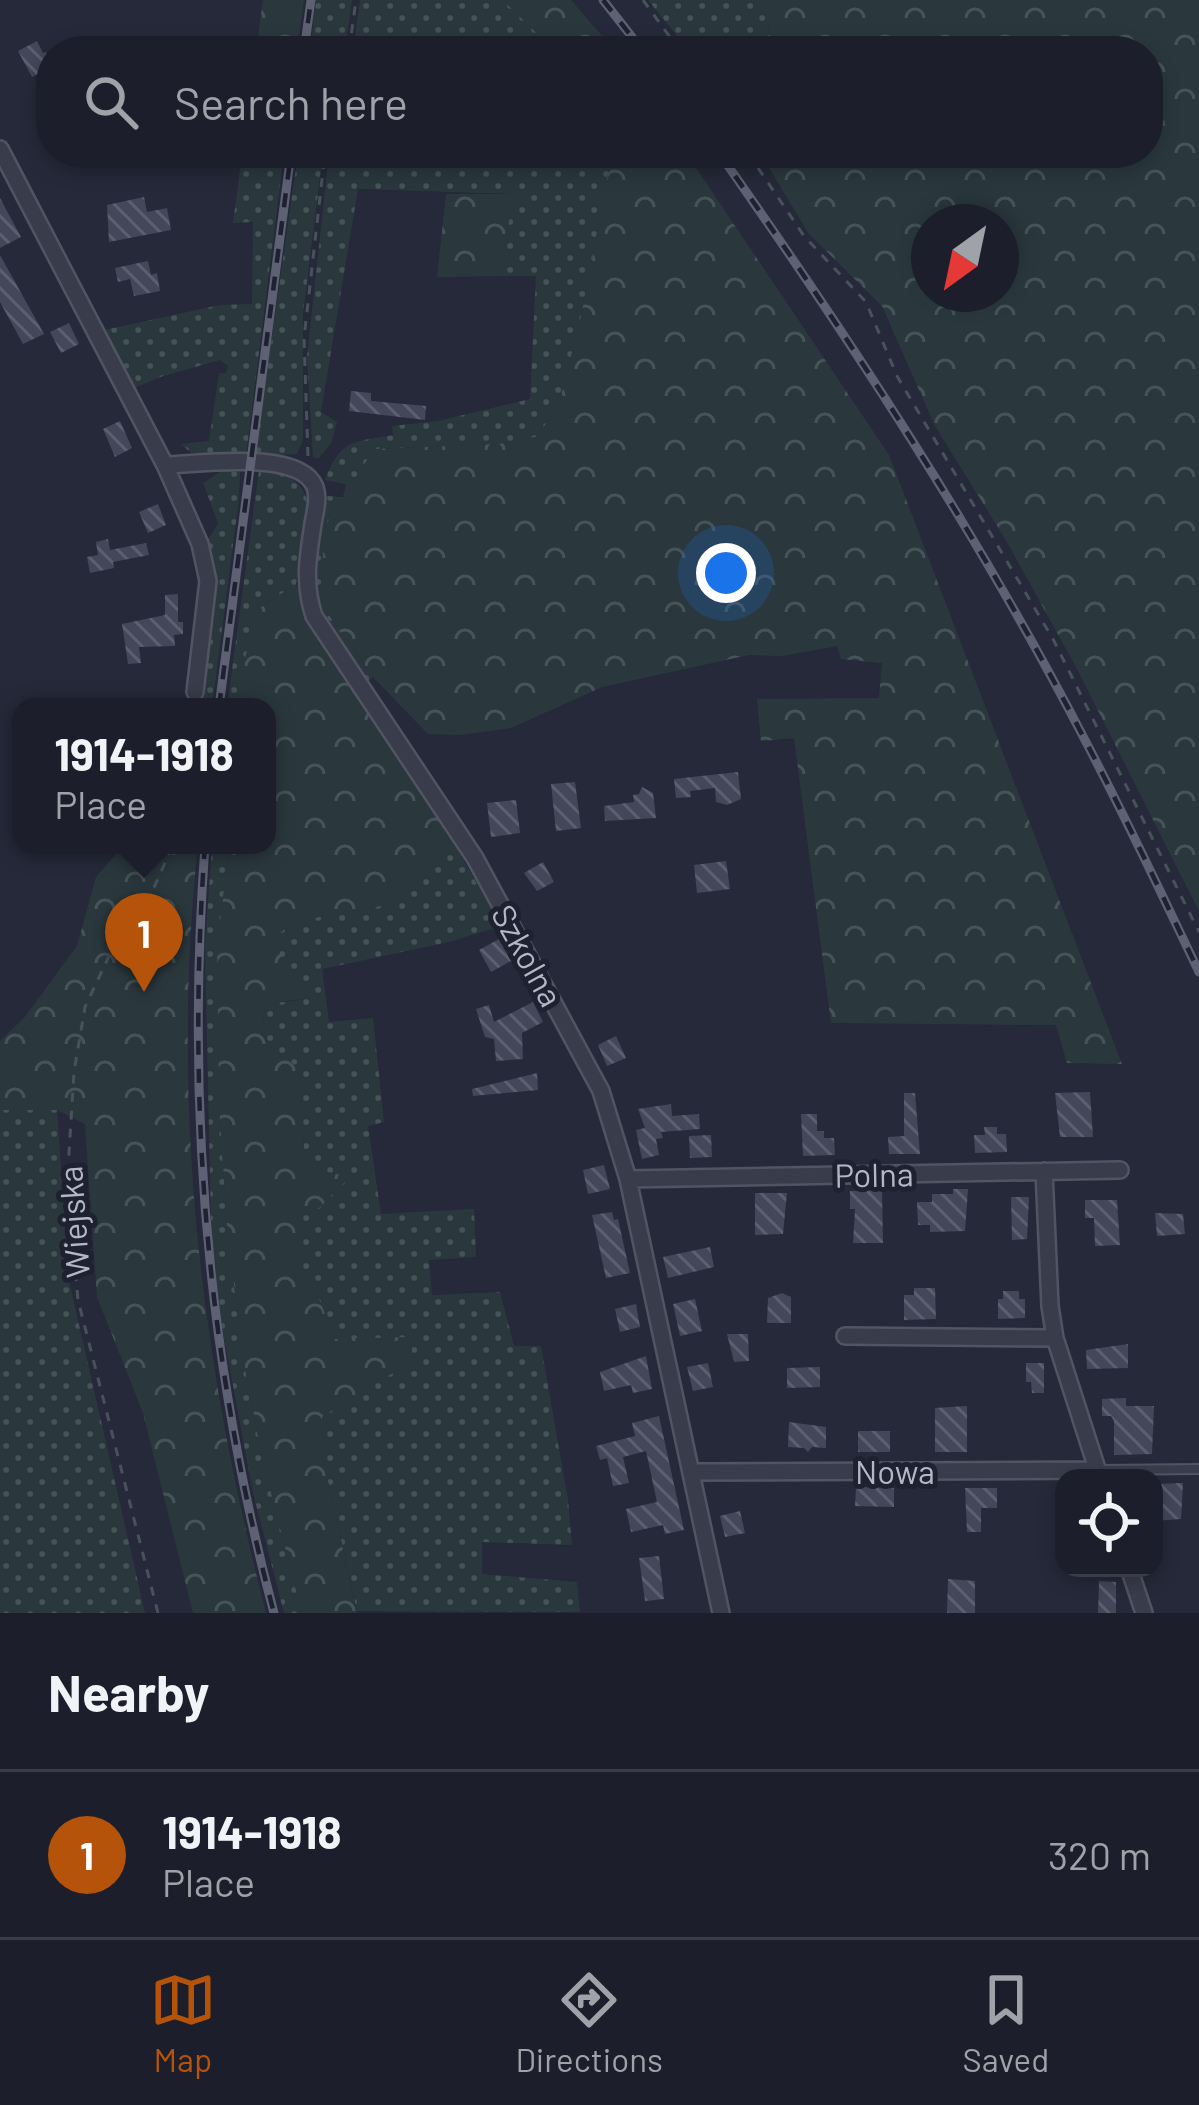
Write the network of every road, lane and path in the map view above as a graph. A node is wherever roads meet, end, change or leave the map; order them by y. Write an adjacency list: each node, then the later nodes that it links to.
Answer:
1 (356, 0): 3 (path)
2 (644, 0): 4 (path)
3 (351, 36)
4 (669, 36)
5 (0, 149): 8 (street)
6 (323, 168): 9 (path)
7 (758, 168): 12 (path)
8 (166, 465): 9 (street); 10 (street)
9 (305, 473): 15 (street, Szkolna)
10 (195, 692)
11 (169, 854): 24 (path, Wiejska)
12 (1199, 932)
13 (1120, 1170): 14 (street, Polna)
14 (1044, 1171): 15 (street, Polna); 17 (street)
15 (628, 1179): 21 (street, Szkolna)
16 (844, 1336): 17 (street)
17 (1055, 1338): 19 (street)
18 (1199, 1468): 20 (lane)
19 (1097, 1469)
20 (1163, 1470)
21 (693, 1472): 22 (street, Nowa); 25 (street, Szkolna)
22 (1055, 1474)
23 (1132, 1577): 26 (street)
24 (158, 1613)
25 (721, 1613)
26 (1144, 1613)

